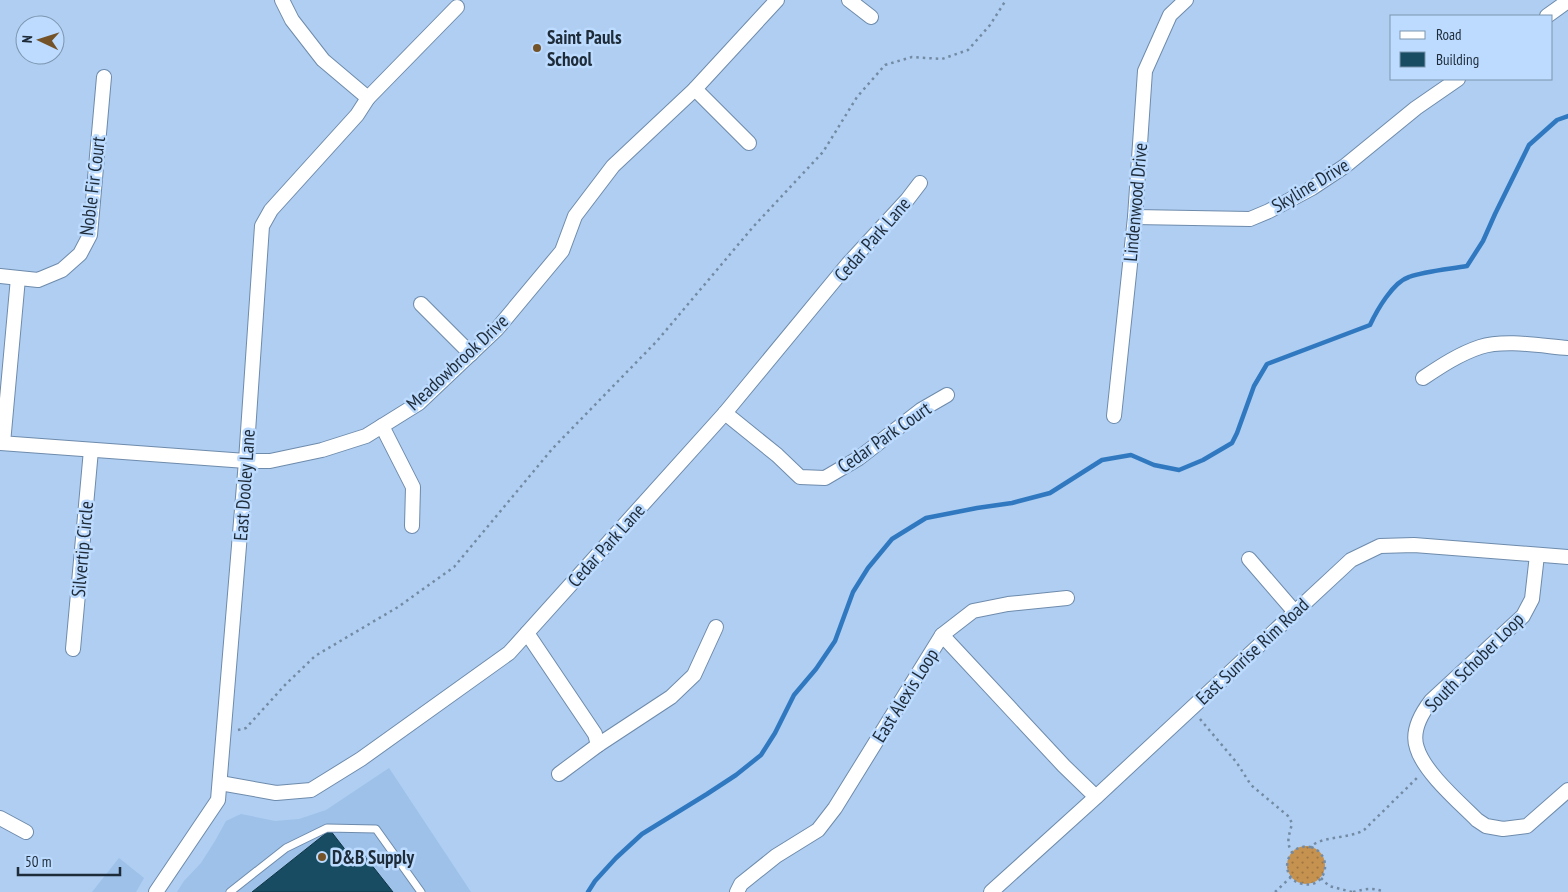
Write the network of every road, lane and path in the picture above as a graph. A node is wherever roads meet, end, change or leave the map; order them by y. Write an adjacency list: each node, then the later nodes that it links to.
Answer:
1 (282, 0): 13 (street)
2 (777, 0): 12 (street, Meadowbrook Drive)
3 (849, 0): 9 (street)
4 (1006, 0): 41 (path)
5 (1186, 0): 16 (street, Lindenwood Drive)
6 (1568, 1): 8 (street)
7 (457, 7): 13 (street, East Dooley Lane)
8 (1547, 15)
9 (871, 17)
10 (104, 77): 18 (street, Noble Fir Court)
11 (1457, 80): 16 (street, Skyline Drive)
12 (695, 89): 14 (street); 21 (street, Meadowbrook Drive)
13 (368, 98): 29 (street, East Dooley Lane)
14 (749, 143)
15 (920, 183): 24 (street, Cedar Park Lane)
16 (1135, 216): 25 (street, Lindenwood Drive)
17 (0, 276): 18 (street, Noble Fir Court)
18 (18, 278): 27 (street)
19 (421, 304): 21 (street)
20 (1568, 348): 22 (street)
21 (470, 354): 26 (street, Meadowbrook Drive)
22 (1423, 378)
23 (947, 395): 24 (street, Cedar Park Court)
24 (725, 413): 37 (street, Cedar Park Lane)
25 (1114, 416)
26 (382, 426): 29 (street, Meadowbrook Drive); 30 (street)
27 (1, 443): 28 (street, Meadowbrook Drive)
28 (91, 450): 29 (street, Meadowbrook Drive); 39 (street, Silvertip Circle)
29 (246, 461): 41 (street, East Dooley Lane)
30 (412, 526)
31 (1537, 555): 32 (street, East Sunrise Rim Road); 35 (street, East Sunrise Rim Road); 43 (street, South Schober Loop)
32 (1568, 558)
33 (1249, 559): 35 (street)
34 (1067, 598): 38 (street)
35 (1294, 611): 40 (street, East Sunrise Rim Road)
36 (716, 627): 42 (street)
37 (527, 633): 42 (street); 45 (street, Cedar Park Lane)
38 (942, 635): 47 (street, East Alexis Loop); 57 (street, East Alexis Loop)
39 (73, 649)
40 (1191, 708): 47 (street, East Sunrise Rim Road); 51 (path)
41 (224, 733): 45 (street, East Dooley Lane)
42 (598, 745): 44 (street)
43 (1427, 768): 46 (street, South Schober Loop); 50 (path)
44 (559, 774)
45 (220, 783): 54 (street, East Dooley Lane)
46 (1568, 790)
47 (1096, 797): 58 (street, East Sunrise Rim Road)
48 (0, 818): 49 (street)
49 (26, 832)
50 (1311, 847): 51 (path); 53 (path)
51 (1292, 852): 52 (path)
52 (1291, 877): 53 (path); 59 (path)
53 (1320, 878): 60 (path)
54 (156, 892)
55 (230, 892): 56 (lane)
56 (421, 892)
57 (737, 892)
58 (990, 892)
59 (1275, 892)
60 (1353, 892): 61 (path)
61 (1384, 892)

